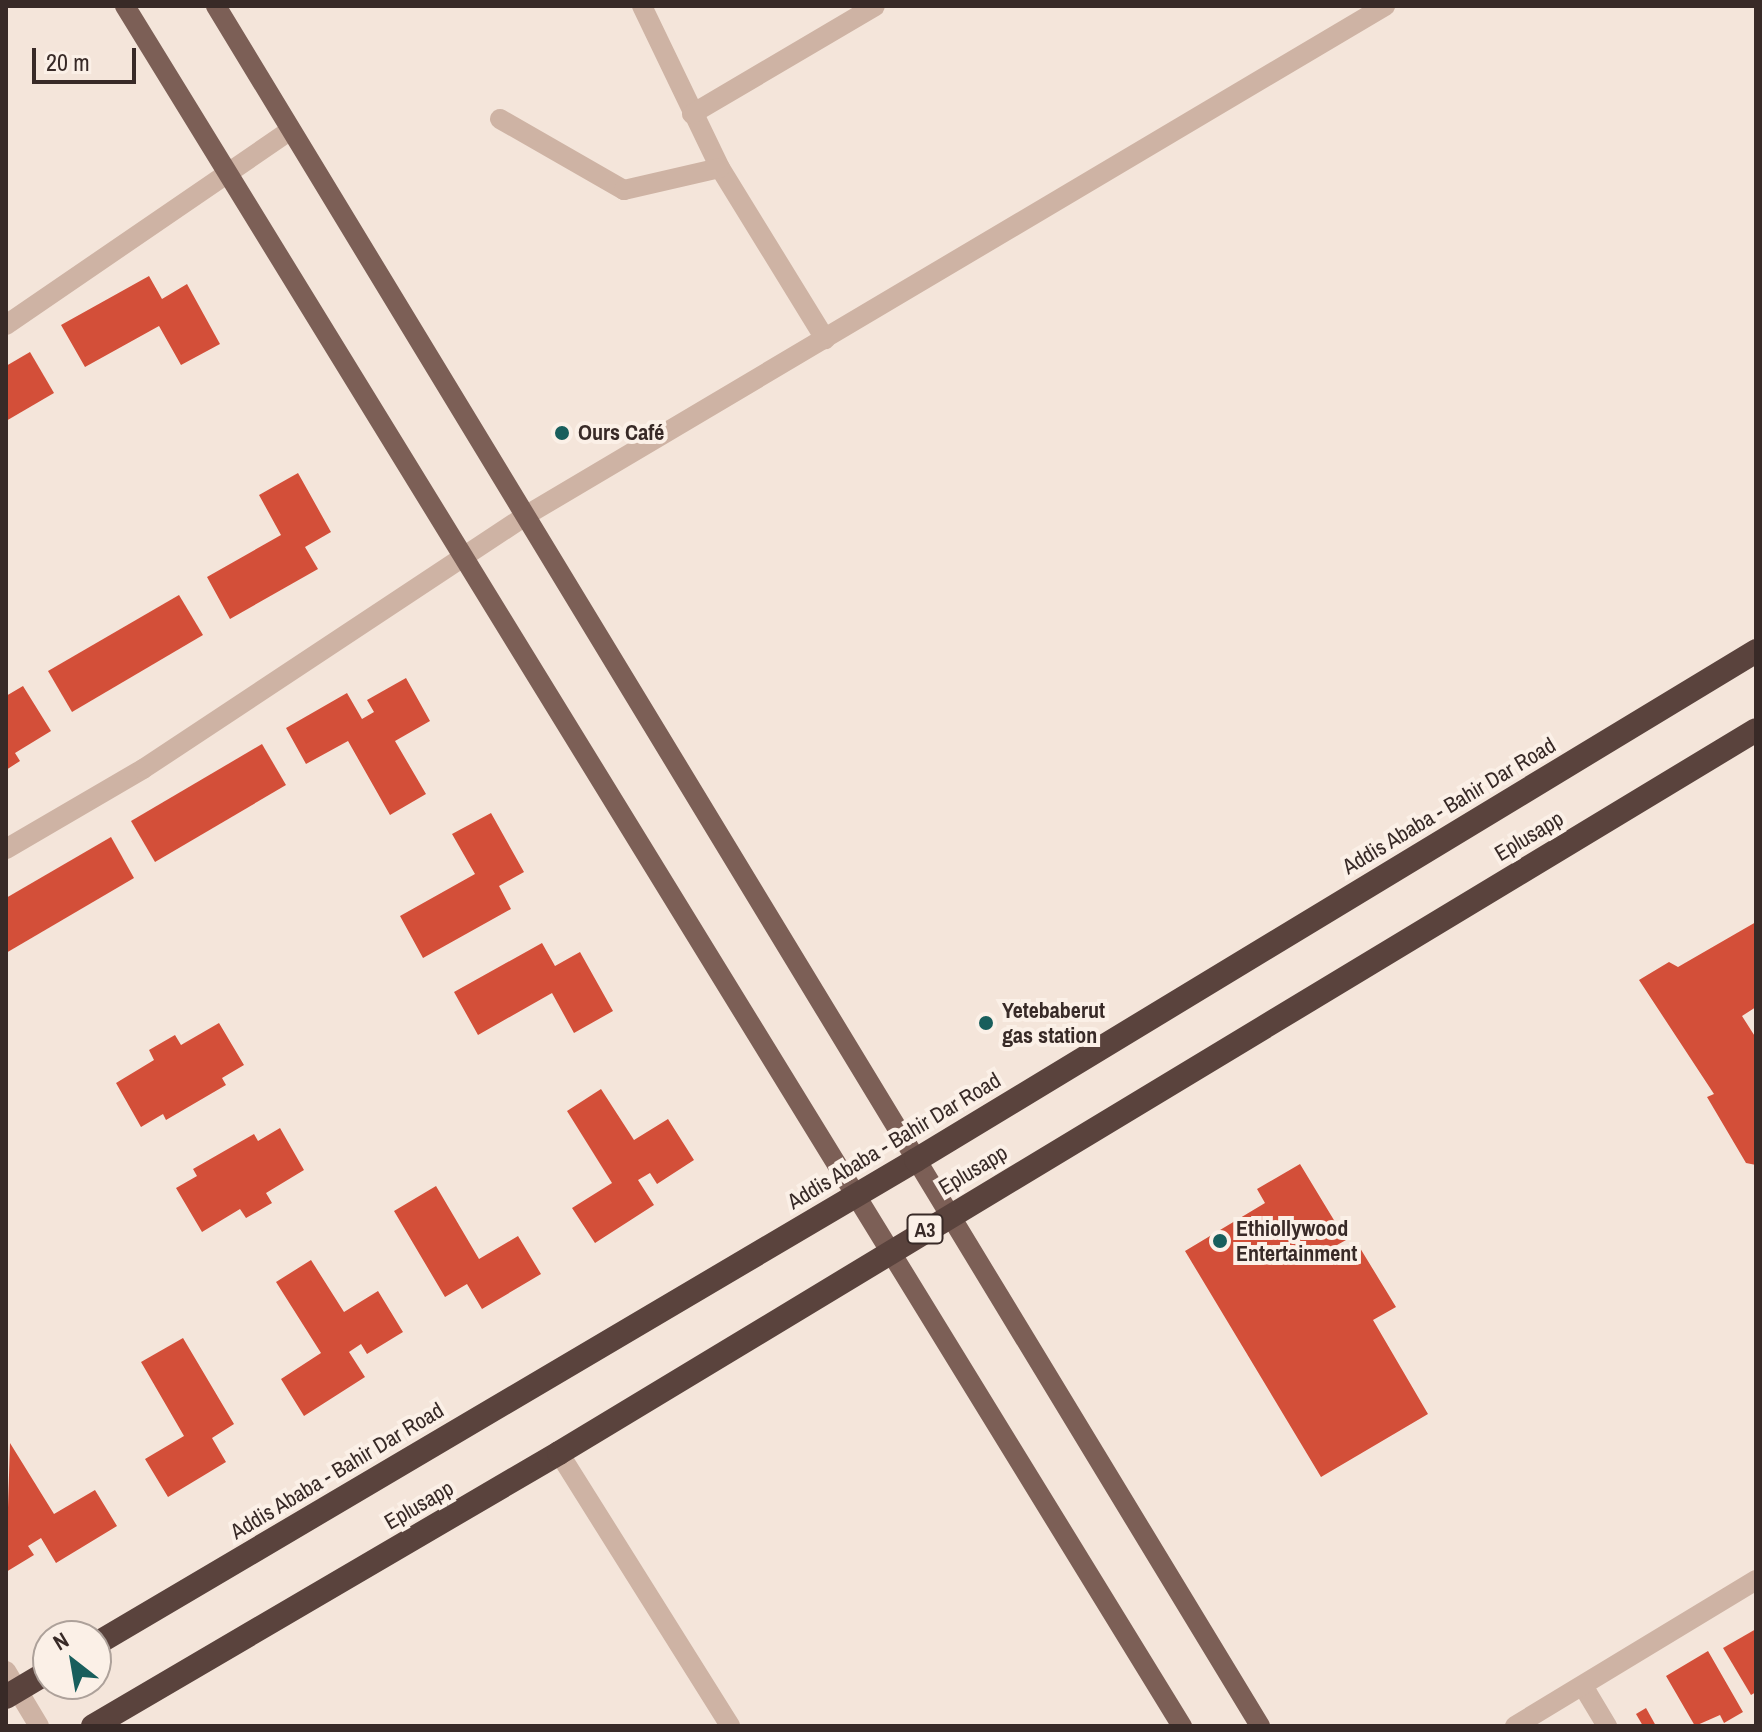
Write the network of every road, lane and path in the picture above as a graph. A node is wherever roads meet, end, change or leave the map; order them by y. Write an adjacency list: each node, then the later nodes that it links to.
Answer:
1 (125, 6): 10 (main road)
2 (216, 6): 8 (main road)
3 (642, 6): 6 (street)
4 (875, 6): 6 (street)
5 (1385, 6): 12 (street)
6 (692, 114): 9 (street)
7 (500, 119): 9 (street)
8 (291, 130): 10 (street); 13 (main road)
9 (720, 168): 12 (street)
10 (227, 171): 11 (street); 14 (main road)
11 (6, 325)
12 (825, 339): 13 (street)
13 (525, 516): 14 (street); 18 (main road)
14 (462, 555): 17 (street); 19 (main road)
15 (1756, 651): 18 (highway, Addis Ababa - Bahir Dar Road)
16 (1756, 730): 20 (highway, Eplusapp / A3)
17 (6, 849)
18 (916, 1160): 19 (highway, Addis Ababa - Bahir Dar Road); 20 (main road)
19 (854, 1195): 21 (main road); 24 (highway, Addis Ababa - Bahir Dar Road)
20 (950, 1214): 21 (highway, Eplusapp / A3); 32 (main road)
21 (890, 1251): 22 (highway, Eplusapp / A3); 31 (main road)
22 (559, 1453): 29 (highway, Eplusapp / A3); 30 (street)
23 (1756, 1580): 27 (street)
24 (112, 1635)
25 (32, 1678): 26 (highway)
26 (10, 1686): 28 (street)
27 (1583, 1686): 33 (street); 34 (street)
28 (39, 1726)
29 (93, 1726)
30 (730, 1726)
31 (1182, 1726)
32 (1260, 1726)
33 (1515, 1726)
34 (1607, 1726)

